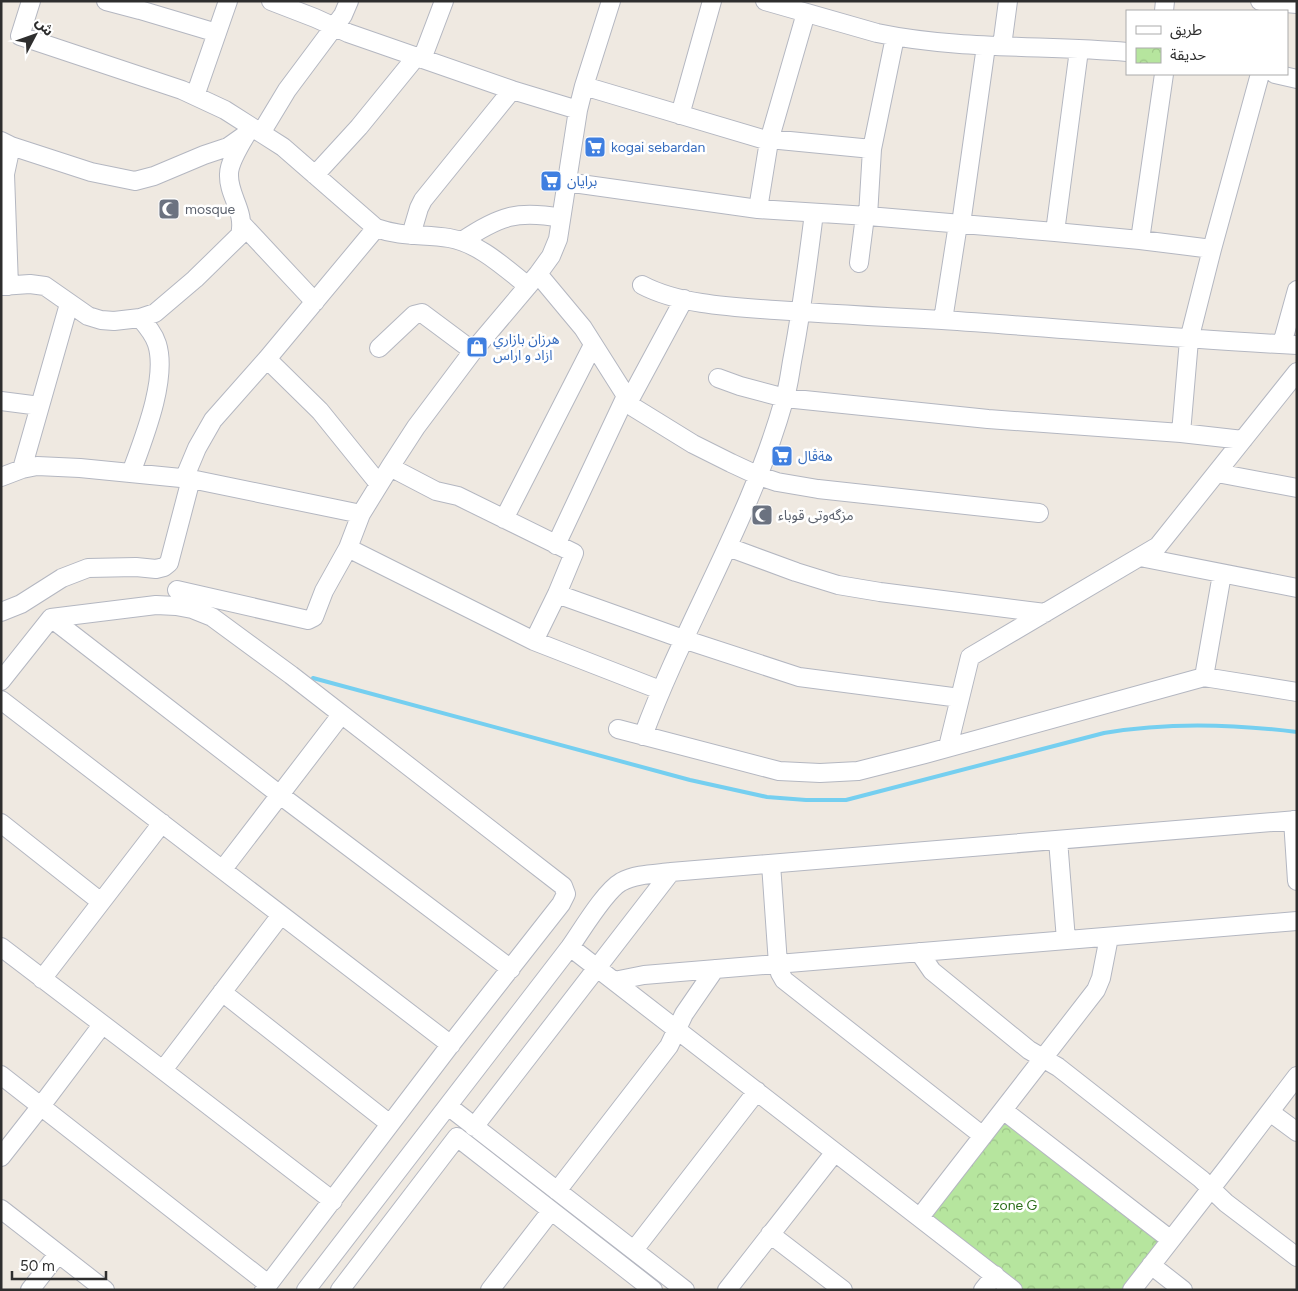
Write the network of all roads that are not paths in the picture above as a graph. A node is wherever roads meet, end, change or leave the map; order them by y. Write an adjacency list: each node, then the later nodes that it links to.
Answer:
1 (30, 1): 27 (street)
2 (106, 1): 15 (street)
3 (228, 1): 15 (street)
4 (271, 1): 14 (street)
5 (349, 1): 14 (street)
6 (444, 1): 20 (street)
7 (611, 1): 25 (street)
8 (712, 1): 29 (street)
9 (765, 1): 13 (street)
10 (1008, 1): 17 (street)
11 (1260, 1): 12 (street)
12 (1297, 4)
13 (806, 13): 16 (street); 31 (street)
14 (334, 28): 20 (street); 30 (street)
15 (216, 34): 27 (street)
16 (895, 37): 17 (street); 33 (street)
17 (994, 46): 18 (street); 40 (street)
18 (1079, 50): 19 (street); 43 (street)
19 (1126, 52)
20 (419, 58): 26 (street); 34 (street)
21 (1164, 75): 45 (street)
22 (1260, 75): 47 (street)
23 (1279, 75): 24 (street)
24 (1297, 79)
25 (584, 86): 28 (street); 29 (street)
26 (512, 90): 28 (street); 44 (street)
27 (195, 96): 30 (street)
28 (578, 110): 35 (street)
29 (680, 115): 31 (street)
30 (253, 132): 32 (street); 34 (street); 41 (street)
31 (769, 140): 33 (street); 36 (street)
32 (6, 144): 51 (street)
33 (872, 149): 38 (street)
34 (315, 175): 42 (street)
35 (566, 182): 36 (street); 39 (street)
36 (758, 210): 37 (street)
37 (814, 213): 38 (street); 56 (street)
38 (866, 216): 40 (street); 48 (street)
39 (562, 218): 46 (street); 49 (street)
40 (959, 224): 43 (street); 58 (street)
41 (243, 225): 54 (street); 57 (street)
42 (376, 228): 44 (street); 54 (street)
43 (1055, 232): 45 (street)
44 (411, 235): 46 (street)
45 (1140, 240): 47 (street)
46 (462, 241): 49 (street)
47 (1212, 249): 59 (street)
48 (859, 263)
49 (533, 280): 61 (street); 63 (street)
50 (642, 285): 53 (street)
51 (5, 286): 55 (street)
52 (1297, 290): 60 (street)
53 (684, 299): 56 (street); 68 (street)
54 (315, 302): 64 (street)
55 (69, 304): 57 (street); 70 (street)
56 (802, 312): 58 (street); 67 (street)
57 (140, 318): 75 (street)
58 (943, 320): 59 (street)
59 (1189, 340): 60 (street); 71 (street)
60 (1289, 344)
61 (593, 345): 68 (street); 84 (street)
62 (379, 348): 63 (street)
63 (472, 350): 73 (street)
64 (267, 359): 79 (street); 80 (street)
65 (1297, 372): 72 (street)
66 (718, 378): 67 (street)
67 (785, 398): 71 (street); 77 (street)
68 (628, 399): 77 (street); 85 (street)
69 (1, 401): 70 (street)
70 (40, 406): 74 (street)
71 (1181, 433): 72 (street)
72 (1243, 440): 76 (street)
73 (390, 467): 80 (street); 84 (street)
74 (22, 469): 75 (street); 78 (street)
75 (131, 473): 79 (street)
76 (1217, 473): 81 (street); 88 (street)
77 (759, 476): 82 (street); 86 (street)
78 (1, 477)
79 (188, 479): 83 (street); 93 (street)
80 (379, 484): 83 (street)
81 (1297, 488)
82 (1039, 513)
83 (361, 514): 87 (street)
84 (504, 519): 85 (street)
85 (556, 544): 92 (street)
86 (728, 547): 94 (street); 96 (street)
87 (348, 548): 91 (street); 97 (street)
88 (1140, 557): 89 (street); 94 (street)
89 (1222, 574): 90 (street); 98 (street)
90 (1297, 588)
91 (176, 590)
92 (557, 594): 96 (street); 97 (street)
93 (1, 612)
94 (1045, 612): 102 (street)
95 (52, 618): 99 (street); 104 (street); 108 (street)
96 (683, 639): 100 (street); 102 (street)
97 (534, 641): 100 (street)
98 (1204, 677): 101 (street); 107 (street)
99 (1, 681)
100 (660, 690): 106 (street)
101 (1297, 692)
102 (960, 698): 107 (street)
103 (1, 700): 111 (street)
104 (342, 716): 108 (street); 127 (street)
105 (618, 729): 106 (street)
106 (643, 736): 107 (street)
107 (948, 748)
108 (280, 795): 114 (street); 127 (street)
109 (1295, 820): 112 (street); 116 (street)
110 (1, 823): 117 (street)
111 (162, 823): 114 (street); 117 (street)
112 (1058, 840): 113 (street); 121 (street)
113 (771, 864): 115 (street); 125 (street)
114 (223, 869): 118 (street)
115 (671, 872): 123 (street); 126 (street)
116 (1297, 881)
117 (101, 902): 129 (street)
118 (281, 915): 131 (street); 134 (street)
119 (1297, 922): 120 (street)
120 (1109, 937): 121 (street); 135 (street)
121 (1066, 940): 124 (street)
122 (1, 947): 129 (street)
123 (570, 947): 126 (street); 141 (street)
124 (919, 952): 125 (street); 135 (street)
125 (778, 964): 128 (street); 147 (street)
126 (597, 968): 130 (street); 145 (street)
127 (511, 969): 134 (street)
128 (715, 969): 130 (street); 133 (street)
129 (42, 979): 132 (street)
130 (614, 981): 133 (street)
131 (222, 992): 136 (street); 144 (street)
132 (102, 1025): 136 (street); 140 (street)
133 (676, 1029): 139 (street); 151 (street)
134 (451, 1045): 144 (street)
135 (1043, 1058): 142 (street); 150 (street)
136 (163, 1070): 152 (street)
137 (1, 1075): 140 (street)
138 (1297, 1076): 143 (street)
139 (757, 1092): 148 (street); 158 (street)
140 (42, 1106): 149 (street); 163 (street)
141 (448, 1106): 145 (street); 167 (street)
142 (1003, 1110): 147 (street); 157 (street)
143 (1270, 1112): 146 (street); 150 (street)
144 (390, 1124): 152 (street)
145 (474, 1127): 151 (street)
146 (1297, 1132)
147 (983, 1136): 155 (street)
148 (835, 1152): 155 (street); 156 (street)
149 (1, 1157)
150 (1211, 1189): 157 (street); 160 (street)
151 (557, 1191): 158 (street)
152 (332, 1201): 163 (street)
153 (1, 1209): 159 (street)
154 (551, 1211): 168 (street); 169 (street); 170 (street)
155 (920, 1217): 162 (street)
156 (770, 1234): 172 (street); 173 (street)
157 (1171, 1240): 161 (street)
158 (634, 1250): 171 (street)
159 (58, 1254): 165 (street); 166 (street)
160 (1297, 1257)
161 (1151, 1265): 175 (street); 176 (street)
162 (995, 1275): 164 (street); 174 (street)
163 (266, 1287)
164 (1011, 1289)
165 (30, 1290)
166 (105, 1290)
167 (306, 1290)
168 (340, 1290)
169 (490, 1290)
170 (653, 1290)
171 (685, 1290)
172 (727, 1290)
173 (843, 1290)
174 (983, 1290)
175 (1132, 1290)
176 (1183, 1290)

